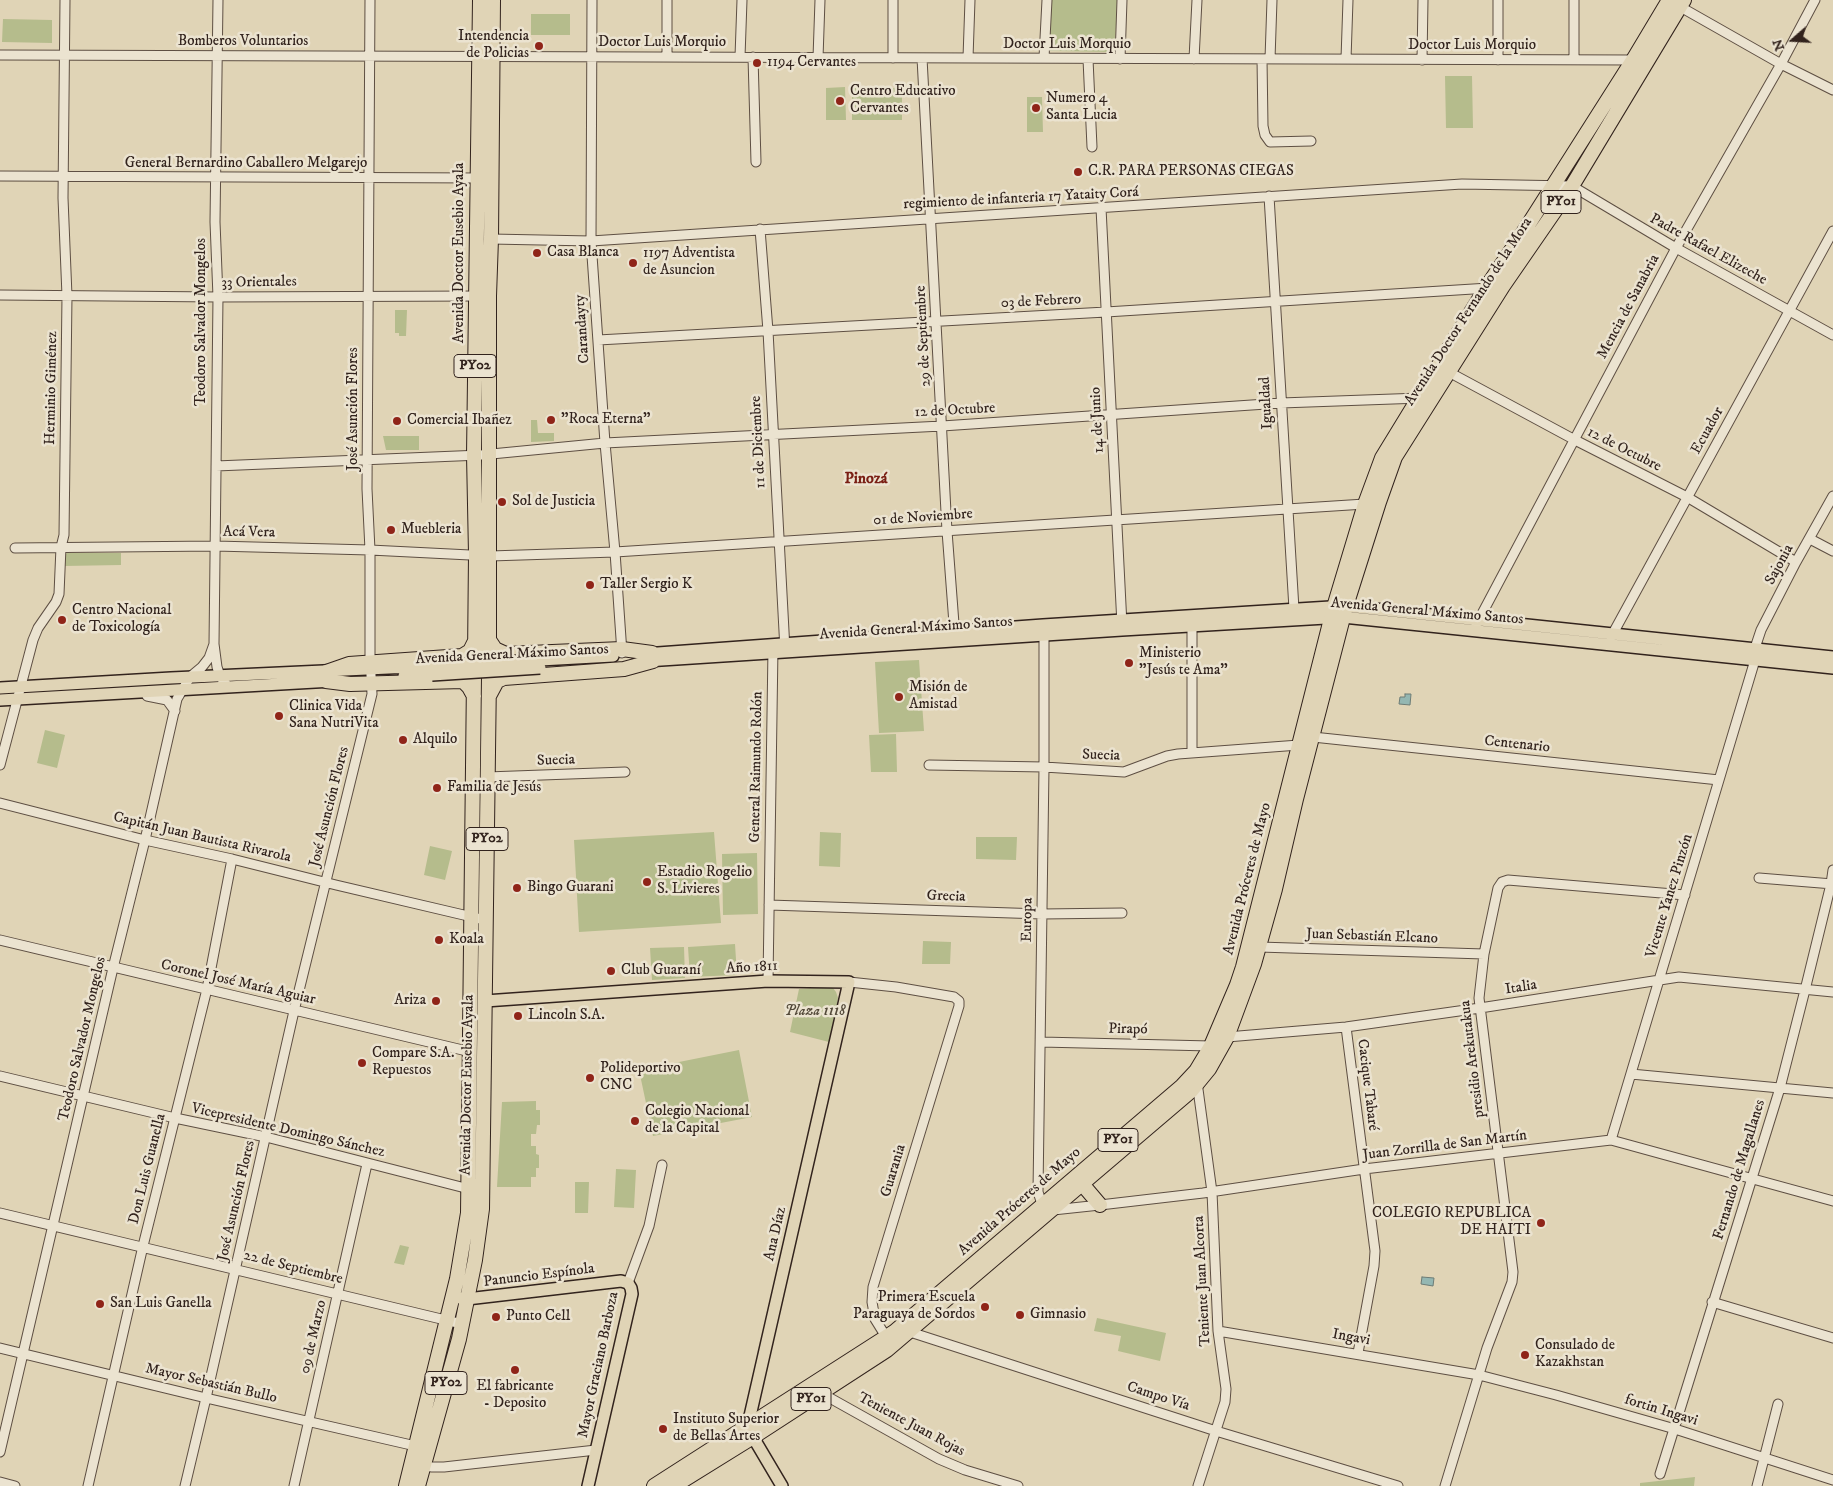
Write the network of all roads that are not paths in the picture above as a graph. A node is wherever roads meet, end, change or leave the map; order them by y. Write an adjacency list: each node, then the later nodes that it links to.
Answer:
1 (65, 0): 23 (street, Herminio Giménez)
2 (218, 0): 24 (street, Teodoro Salvador Mongelos)
3 (370, 0): 25 (street, José Asunción Flores)
4 (480, 0): 26 (highway, Avenida Doctor Eusebio Ayala / PY02)
5 (493, 0): 26 (highway, Avenida Doctor Eusebio Ayala / PY02)
6 (592, 0): 27 (street, Carandayty)
7 (667, 0): 28 (street)
8 (742, 0): 29 (street)
9 (820, 0): 31 (street)
10 (893, 0): 32 (street)
11 (970, 0): 34 (street)
12 (1047, 0): 35 (street)
13 (1122, 0): 37 (street)
14 (1197, 0): 38 (street)
15 (1272, 0): 39 (street)
16 (1348, 0): 40 (street)
17 (1423, 0): 41 (street)
18 (1498, 0): 42 (street)
19 (1574, 0): 43 (street)
20 (1816, 0): 46 (street, Mencia de Sanabria)
21 (1675, 2): 44 (highway, Avenida Doctor Fernando de la Mora / PY01); 45 (highway, Avenida Doctor Fernando de la Mora / PY01); 46 (street)
22 (0, 55): 23 (street, Bomberos Voluntarios)
23 (65, 55): 24 (street, Bomberos Voluntarios); 52 (street, Herminio Giménez)
24 (217, 56): 25 (street, Bomberos Voluntarios); 53 (street, Teodoro Salvador Mongelos)
25 (370, 56): 26 (street, Bomberos Voluntarios); 54 (street, José Asunción Flores)
26 (486, 57): 27 (street, Doctor Luis Morquio); 55 (highway, Avenida Doctor Eusebio Ayala / PY02); 56 (highway, Avenida Doctor Eusebio Ayala / PY02)
27 (592, 57): 28 (street, Doctor Luis Morquio); 65 (street, Carandayty)
28 (667, 57): 29 (street, Doctor Luis Morquio)
29 (740, 57): 30 (street, Doctor Luis Morquio)
30 (753, 58): 31 (street, Doctor Luis Morquio); 50 (street)
31 (818, 58): 32 (street, Doctor Luis Morquio)
32 (893, 58): 33 (street, Doctor Luis Morquio)
33 (922, 58): 34 (street, Doctor Luis Morquio); 61 (street, 29 de Septiembre)
34 (968, 58): 35 (street, Doctor Luis Morquio)
35 (1044, 58): 36 (street, Doctor Luis Morquio)
36 (1088, 58): 37 (street, Doctor Luis Morquio); 49 (street)
37 (1120, 59): 38 (street, Doctor Luis Morquio)
38 (1194, 59): 39 (street, Doctor Luis Morquio)
39 (1266, 59): 40 (street, Doctor Luis Morquio); 48 (street)
40 (1346, 59): 41 (street, Doctor Luis Morquio)
41 (1422, 60): 42 (street, Doctor Luis Morquio)
42 (1498, 60): 43 (street, Doctor Luis Morquio)
43 (1574, 60): 44 (street, Doctor Luis Morquio)
44 (1633, 60): 45 (street, Doctor Luis Morquio); 57 (highway, Avenida Doctor Fernando de la Mora / PY01)
45 (1648, 60): 58 (highway, Avenida Doctor Fernando de la Mora / PY01)
46 (1781, 64): 47 (street); 66 (street, Mencia de Sanabria)
47 (1833, 90)
48 (1311, 141)
49 (1092, 147)
50 (756, 162)
51 (0, 176): 52 (street, General Bernardino Caballero Melgarejo)
52 (63, 176): 53 (street, General Bernardino Caballero Melgarejo); 70 (street, Herminio Giménez)
53 (216, 177): 54 (street, General Bernardino Caballero Melgarejo); 73 (street, Teodoro Salvador Mongelos)
54 (369, 178): 55 (street, General Bernardino Caballero Melgarejo); 71 (street, José Asunción Flores)
55 (477, 178): 56 (street, General Bernardino Caballero Melgarejo); 72 (highway, Avenida Doctor Eusebio Ayala / PY02)
56 (492, 178): 64 (highway, Avenida Doctor Eusebio Ayala / PY02)
57 (1553, 186): 58 (street, regimiento de infanteria 17 Yataity Corá); 59 (street, regimiento de infanteria 17 Yataity Corá); 68 (highway, Avenida Doctor Fernando de la Mora / PY01)
58 (1572, 186): 66 (street, Padre Rafael Elizeche); 67 (highway, Avenida Doctor Fernando de la Mora / PY01)
59 (1269, 196): 60 (street, regimiento de infanteria 17 Yataity Corá); 74 (street, Igualdad)
60 (1100, 208): 61 (street, regimiento de infanteria 17 Yataity Corá); 76 (street, 14 de Junio)
61 (931, 218): 62 (street, regimiento de infanteria 17 Yataity Corá); 77 (street, 29 de Septiembre)
62 (760, 229): 65 (street, regimiento de infanteria 17 Yataity Corá); 78 (street, 11 de Diciembre)
63 (1833, 231): 75 (street, Ecuador)
64 (491, 239): 65 (street, regimiento de infanteria 17 Yataity Corá); 72 (highway, Avenida Doctor Eusebio Ayala / PY02)
65 (591, 241): 80 (street, Carandayty)
66 (1676, 248): 75 (street, Padre Rafael Elizeche); 87 (street, Mencia de Sanabria)
67 (1503, 286): 68 (street, 03 de Febrero); 81 (highway, Avenida Doctor Fernando de la Mora / PY01)
68 (1486, 288): 74 (street, 03 de Febrero); 81 (highway, Avenida Doctor Fernando de la Mora / PY01)
69 (0, 295): 70 (street, 33 Orientales)
70 (67, 296): 73 (street, 33 Orientales); 101 (street, Herminio Giménez)
71 (369, 296): 72 (street, 33 Orientales); 73 (street, 33 Orientales); 90 (street, José Asunción Flores)
72 (483, 296): 89 (highway, Avenida Doctor Eusebio Ayala / PY02)
73 (218, 298): 91 (street, Teodoro Salvador Mongelos)
74 (1275, 301): 76 (street, 03 de Febrero); 83 (street, Igualdad)
75 (1790, 311): 79 (street, Padre Rafael Elizeche); 93 (street, Ecuador)
76 (1106, 312): 77 (street, 03 de Febrero); 84 (street, 14 de Junio)
77 (937, 320): 78 (street, 03 de Febrero); 85 (street, 29 de Septiembre)
78 (768, 332): 80 (street, 03 de Febrero); 86 (street, 11 de Diciembre)
79 (1833, 335)
80 (598, 340): 88 (street, Carandayty)
81 (1443, 368): 82 (highway, Avenida Doctor Fernando de la Mora / PY01); 87 (street, 12 de Octubre)
82 (1424, 398): 83 (street, 12 de Octubre); 94 (highway, Avenida Doctor Fernando de la Mora / PY01); 109 (highway, Avenida Doctor Fernando de la Mora / PY01)
83 (1281, 403): 84 (street, 12 de Octubre); 95 (street, Igualdad)
84 (1111, 416): 85 (street, 12 de Octubre); 96 (street, 14 de Junio)
85 (942, 426): 86 (street, 12 de Octubre); 97 (street, 29 de Septiembre)
86 (773, 434): 88 (street, 12 de Octubre); 99 (street, 11 de Diciembre)
87 (1575, 440): 93 (street, 12 de Octubre); 111 (street, Mencia de Sanabria)
88 (604, 443): 89 (street, 12 de Octubre); 105 (street, Carandayty)
89 (481, 455): 90 (street, 12 de Octubre); 106 (highway, Avenida Doctor Eusebio Ayala / PY02)
90 (368, 459): 91 (street, 12 de Octubre); 103 (street, José Asunción Flores)
91 (216, 466): 100 (street, Teodoro Salvador Mongelos)
92 (1833, 496): 98 (street, Sajonia)
93 (1687, 498): 107 (street, 12 de Octubre); 116 (street, Ecuador)
94 (1365, 504): 95 (street, 01 de Noviembre); 109 (highway, Avenida Doctor Fernando de la Mora / PY01)
95 (1288, 509): 96 (street, 01 de Noviembre); 108 (street, Igualdad)
96 (1117, 520): 97 (street, 01 de Noviembre); 110 (street, 14 de Junio)
97 (947, 531): 99 (street, 01 de Noviembre); 114 (street, 29 de Septiembre)
98 (1810, 539): 104 (street); 107 (street, Sajonia)
99 (778, 541): 105 (street, 01 de Noviembre); 118 (street, 11 de Diciembre)
100 (215, 546): 101 (street, Acá Vera); 103 (street, Acá Vera); 117 (street, Teodoro Salvador Mongelos)
101 (61, 547): 102 (street, Acá Vera); 132 (street, Herminio Giménez)
102 (16, 548)
103 (370, 550): 106 (street, Acá Vera); 128 (street, José Asunción Flores)
104 (1833, 551)
105 (615, 552): 106 (street, 01 de Noviembre); 120 (street, Carandayty)
106 (483, 555): 115 (highway, Avenida Doctor Eusebio Ayala / PY02)
107 (1796, 562): 119 (street, Sajonia)
108 (1294, 609): 109 (main road, Avenida General Máximo Santos); 110 (main road, Avenida General Máximo Santos)
109 (1339, 612): 111 (main road, Avenida General Máximo Santos); 112 (main road, Avenida General Máximo Santos); 142 (highway, Avenida Próceres de Mayo / PY01); 143 (highway, Avenida Próceres de Mayo / PY01)
110 (1122, 625): 112 (main road, Avenida General Máximo Santos); 113 (main road, Avenida General Máximo Santos); 114 (main road, Avenida General Máximo Santos)
111 (1476, 625): 116 (main road, Avenida General Máximo Santos)
112 (1192, 626): 144 (street)
113 (1044, 636): 114 (main road, Avenida General Máximo Santos); 147 (street, Europa)
114 (955, 637): 118 (main road, Avenida General Máximo Santos)
115 (482, 640): 120 (highway); 121 (highway, Avenida Doctor Eusebio Ayala / PY02); 122 (highway, Avenida Doctor Eusebio Ayala / PY02); 128 (highway)
116 (1610, 640): 119 (main road, Avenida General Máximo Santos); 125 (main road, Avenida General Máximo Santos)
117 (214, 644): 129 (street, Teodoro Salvador Mongelos); 131 (street, Teodoro Salvador Mongelos)
118 (779, 648): 123 (main road, Avenida General Máximo Santos); 159 (street, General Raimundo Rolón)
119 (1755, 648): 124 (main road, Avenida General Máximo Santos); 125 (street, Vicente Yanez Pinzón)
120 (622, 652): 123 (highway); 126 (main road, Avenida General Máximo Santos)
121 (489, 656)
122 (475, 657)
123 (653, 657): 126 (main road, Avenida General Máximo Santos); 139 (highway)
124 (1833, 657)
125 (1755, 660): 127 (main road, Avenida General Máximo Santos); 150 (street, Vicente Yanez Pinzón)
126 (598, 661): 128 (main road, Avenida General Máximo Santos, bridge)
127 (1833, 668)
128 (370, 674): 130 (highway); 130 (highway); 137 (highway); 156 (street, José Asunción Flores)
129 (220, 676): 130 (main road); 131 (main road); 133 (street, Teodoro Salvador Mongelos)
130 (326, 676): 133 (main road)
131 (190, 677): 132 (main road); 135 (street, Teodoro Salvador Mongelos)
132 (22, 686): 134 (main road); 138 (street, Herminio Giménez)
133 (228, 687): 135 (main road)
134 (0, 688)
135 (182, 690): 136 (main road); 141 (street, Teodoro Salvador Mongelos)
136 (119, 692): 138 (main road); 141 (street)
137 (474, 696): 139 (highway, Avenida Doctor Eusebio Ayala / PY02); 162 (highway, Avenida Doctor Eusebio Ayala / PY02)
138 (18, 698): 140 (main road); 145 (street, Herminio Giménez)
139 (488, 699): 149 (highway, Avenida Doctor Eusebio Ayala / PY02)
140 (0, 700)
141 (174, 711): 152 (street, Teodoro Salvador Mongelos)
142 (1312, 737): 150 (street, Centenario); 164 (highway, Avenida Próceres de Mayo / PY01)
143 (1299, 745): 144 (street, Suecia); 179 (highway, Avenida Próceres de Mayo / PY01)
144 (1192, 753): 147 (street, Suecia)
145 (0, 765)
146 (929, 765): 147 (street, Suecia)
147 (1044, 768): 161 (street, Europa)
148 (625, 772): 149 (street, Suecia)
149 (487, 776): 162 (highway, Avenida Doctor Eusebio Ayala / PY02)
150 (1720, 780): 158 (street, Vicente Yanez Pinzón)
151 (0, 803): 152 (street, Capitán Juan Bautista Rivarola)
152 (145, 840): 153 (street, Capitán Juan Bautista Rivarola); 166 (street, Teodoro Salvador Mongelos)
153 (232, 859): 156 (street, Capitán Juan Bautista Rivarola); 170 (street, Don Luis Guanella)
154 (1833, 870): 157 (street, Fernando de Magallanes)
155 (1759, 878): 157 (street)
156 (326, 882): 162 (street, Capitán Juan Bautista Rivarola); 176 (street, José Asunción Flores)
157 (1832, 884): 171 (street, Fernando de Magallanes)
158 (1685, 895): 165 (street, presidio Arekutakua); 168 (street, Vicente Yanez Pinzón)
159 (769, 905): 161 (street, Grecia); 167 (street, General Raimundo Rolón)
160 (1122, 913): 161 (street, Grecia)
161 (1042, 914): 178 (street, Europa)
162 (479, 918): 173 (highway, Avenida Doctor Eusebio Ayala / PY02); 180 (highway, Avenida Doctor Eusebio Ayala / PY02)
163 (0, 940): 166 (street, Coronel José María Aguiar)
164 (1259, 947): 165 (street, Juan Sebastián Elcano); 179 (highway, Avenida Próceres de Mayo / PY01)
165 (1484, 954): 175 (street, presidio Arekutakua)
166 (114, 968): 170 (street, Coronel José María Aguiar); 186 (street, Teodoro Salvador Mongelos)
167 (768, 981): 169 (main road, Año 1811); 173 (main road, Año 1811)
168 (1659, 981): 171 (street, Italia); 175 (street, Italia); 181 (street, Vicente Yanez Pinzón)
169 (849, 982): 174 (street, Año 1811); 227 (main road, Ana Díaz)
170 (207, 989): 176 (street, Coronel José María Aguiar); 187 (street, Don Luis Guanella)
171 (1805, 990): 172 (street, Italia); 184 (street, Fernando de Magallanes)
172 (1833, 992)
173 (485, 1001): 196 (highway, Avenida Doctor Eusebio Ayala / PY02)
174 (959, 1001): 215 (street, Guarania)
175 (1480, 1008): 177 (street, Italia); 190 (street, presidio Arekutakua)
176 (294, 1011): 180 (street, Coronel José María Aguiar); 188 (street, José Asunción Flores)
177 (1346, 1027): 179 (street, Italia); 193 (street, Cacique Tabaré)
178 (1041, 1042): 179 (street, Pirapó); 200 (street, Europa)
179 (1217, 1042): 183 (highway, Avenida Próceres de Mayo / PY01)
180 (471, 1052): 196 (highway, Avenida Doctor Eusebio Ayala / PY02)
181 (1631, 1074): 184 (street); 189 (street, Vicente Yanez Pinzón)
182 (0, 1076): 186 (street, Vicepresidente Domingo Sánchez)
183 (1197, 1078): 195 (highway, Avenida Próceres de Mayo / PY01); 197 (street, Teniente Juan Alcorta); 200 (highway, Avenida Próceres de Mayo / PY01)
184 (1780, 1088): 185 (street); 194 (street, Fernando de Magallanes)
185 (1833, 1093)
186 (84, 1096): 187 (street, Vicepresidente Domingo Sánchez); 202 (street, Teodoro Salvador Mongelos)
187 (175, 1118): 188 (street, Vicepresidente Domingo Sánchez); 203 (street, Don Luis Guanella)
188 (266, 1137): 191 (street, Vicepresidente Domingo Sánchez); 204 (street, José Asunción Flores)
189 (1611, 1140): 190 (street, Juan Zorrilla de San Martín); 194 (street, Juan Zorrilla de San Martín)
190 (1498, 1154): 193 (street, Juan Zorrilla de San Martín); 220 (street, presidio Arekutakua)
191 (367, 1164): 196 (street, Vicepresidente Domingo Sánchez); 206 (street, 09 de Marzo)
192 (662, 1165): 205 (street, Mayor Graciano Barboza)
193 (1364, 1169): 197 (street, Juan Zorrilla de San Martín); 217 (street, Cacique Tabaré)
194 (1752, 1180): 198 (street, Juan Zorrilla de San Martín); 209 (street, Fernando de Magallanes)
195 (1083, 1184): 199 (highway); 200 (highway, Avenida Próceres de Mayo / PY01)
196 (476, 1190): 207 (highway, Avenida Doctor Eusebio Ayala / PY02); 208 (highway, Avenida Doctor Eusebio Ayala / PY02)
197 (1212, 1192): 199 (street, Juan Zorrilla de San Martín); 212 (street, Teniente Juan Alcorta)
198 (1833, 1201)
199 (1100, 1205): 200 (street, Juan Zorrilla de San Martín)
200 (1048, 1207): 213 (highway, Avenida Próceres de Mayo / PY01); 215 (highway, Avenida Próceres de Mayo / PY01)
201 (0, 1213): 202 (street, 22 de Septiembre)
202 (53, 1225): 203 (street, 22 de Septiembre); 218 (street, Teodoro Salvador Mongelos)
203 (143, 1246): 204 (street, 22 de Septiembre); 219 (street, Don Luis Guanella)
204 (235, 1268): 206 (street, 22 de Septiembre); 222 (street, José Asunción Flores)
205 (628, 1283): 208 (main road, Panuncio Espínola); 229 (main road, Mayor Graciano Barboza)
206 (338, 1293): 210 (street, 22 de Septiembre); 224 (street, 09 de Marzo)
207 (453, 1297): 208 (main road, Panuncio Espínola); 210 (highway, Avenida Doctor Eusebio Ayala / PY02)
208 (467, 1300): 211 (highway, Avenida Doctor Eusebio Ayala / PY02)
209 (1712, 1302): 214 (street); 225 (street, Fernando de Magallanes)
210 (447, 1321): 211 (street, 22 de Septiembre); 228 (highway, Avenida Doctor Eusebio Ayala / PY02)
211 (462, 1324): 228 (highway, Avenida Doctor Eusebio Ayala / PY02)
212 (1218, 1330): 217 (street, Ingavi); 226 (street, Teniente Juan Alcorta)
213 (910, 1332): 215 (highway, Avenida Próceres de Mayo / PY01); 226 (street, Campo Vía)
214 (1833, 1338)
215 (889, 1342): 221 (highway, Avenida Próceres de Mayo / PY01); 227 (highway, Avenida Próceres de Mayo / PY01)
216 (0, 1348): 218 (street, Mayor Sebastián Bullo)
217 (1358, 1353): 220 (street, Ingavi)
218 (23, 1354): 219 (street, Mayor Sebastián Bullo); 230 (street, Teodoro Salvador Mongelos)
219 (114, 1375): 222 (street, Mayor Sebastián Bullo); 237 (street, Don Luis Guanella)
220 (1479, 1375): 225 (street, fortin Ingavi); 249 (street, presidio Arekutakua)
221 (822, 1392): 227 (highway, Avenida Próceres de Mayo / PY01); 246 (street, Teniente Juan Rojas)
222 (206, 1398): 224 (street, Mayor Sebastián Bullo); 238 (street, José Asunción Flores)
223 (1778, 1404): 231 (street)
224 (309, 1420): 228 (street, Mayor Sebastián Bullo); 239 (street, 09 de Marzo)
225 (1675, 1429): 231 (street, fortin Ingavi); 233 (street, Fernando de Magallanes)
226 (1216, 1430): 247 (street, Teniente Juan Alcorta); 248 (street, Campo Vía)
227 (751, 1431): 243 (highway, Avenida Próceres de Mayo / PY01); 244 (highway, Avenida Próceres de Mayo / PY01); 245 (main road)
228 (422, 1447): 232 (highway, Avenida Doctor Eusebio Ayala / PY02)
229 (596, 1450): 232 (street); 242 (main road, Mayor Graciano Barboza)
230 (0, 1452)
231 (1764, 1457): 234 (street, fortin Ingavi); 250 (street)
232 (417, 1464): 240 (highway, Avenida Doctor Eusebio Ayala / PY02); 241 (highway, Avenida Doctor Eusebio Ayala / PY02)
233 (1660, 1474)
234 (1833, 1480)
235 (0, 1482): 236 (street)
236 (16, 1486)
237 (88, 1486)
238 (185, 1486)
239 (294, 1486)
240 (406, 1486)
241 (418, 1486)
242 (588, 1486)
243 (654, 1486)
244 (674, 1486)
245 (782, 1486)
246 (1018, 1486)
247 (1198, 1486)
248 (1398, 1486)
249 (1445, 1486)
250 (1757, 1486)

